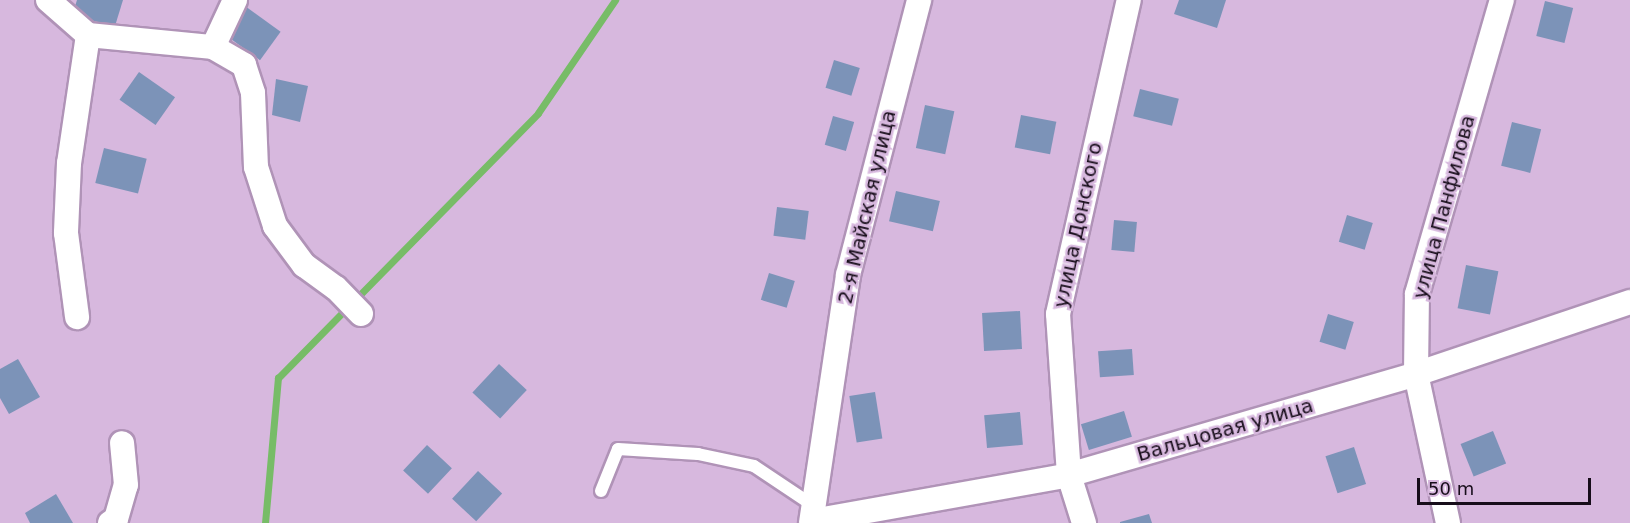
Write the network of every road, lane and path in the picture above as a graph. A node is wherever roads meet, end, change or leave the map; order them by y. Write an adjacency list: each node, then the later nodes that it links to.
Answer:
1 (48, 0): 6 (street)
2 (235, 0): 7 (street)
3 (919, 0): 15 (street, 2-я Майская улица)
4 (1129, 0): 13 (street, улица Донского)
5 (1502, 0): 11 (street, улица Панфилова)
6 (88, 35): 7 (street); 10 (street)
7 (213, 47): 9 (street)
8 (1630, 302): 11 (street, Вальцовая улица)
9 (361, 314)
10 (76, 316)
11 (1416, 374): 13 (street, Вальцовая улица); 18 (street, улица Панфилова)
12 (122, 443): 16 (street)
13 (1069, 475): 15 (street, Вальцовая улица); 17 (street, улица Донского)
14 (601, 491): 15 (lane)
15 (812, 517)
16 (110, 523)
17 (1084, 523)
18 (1448, 523)

